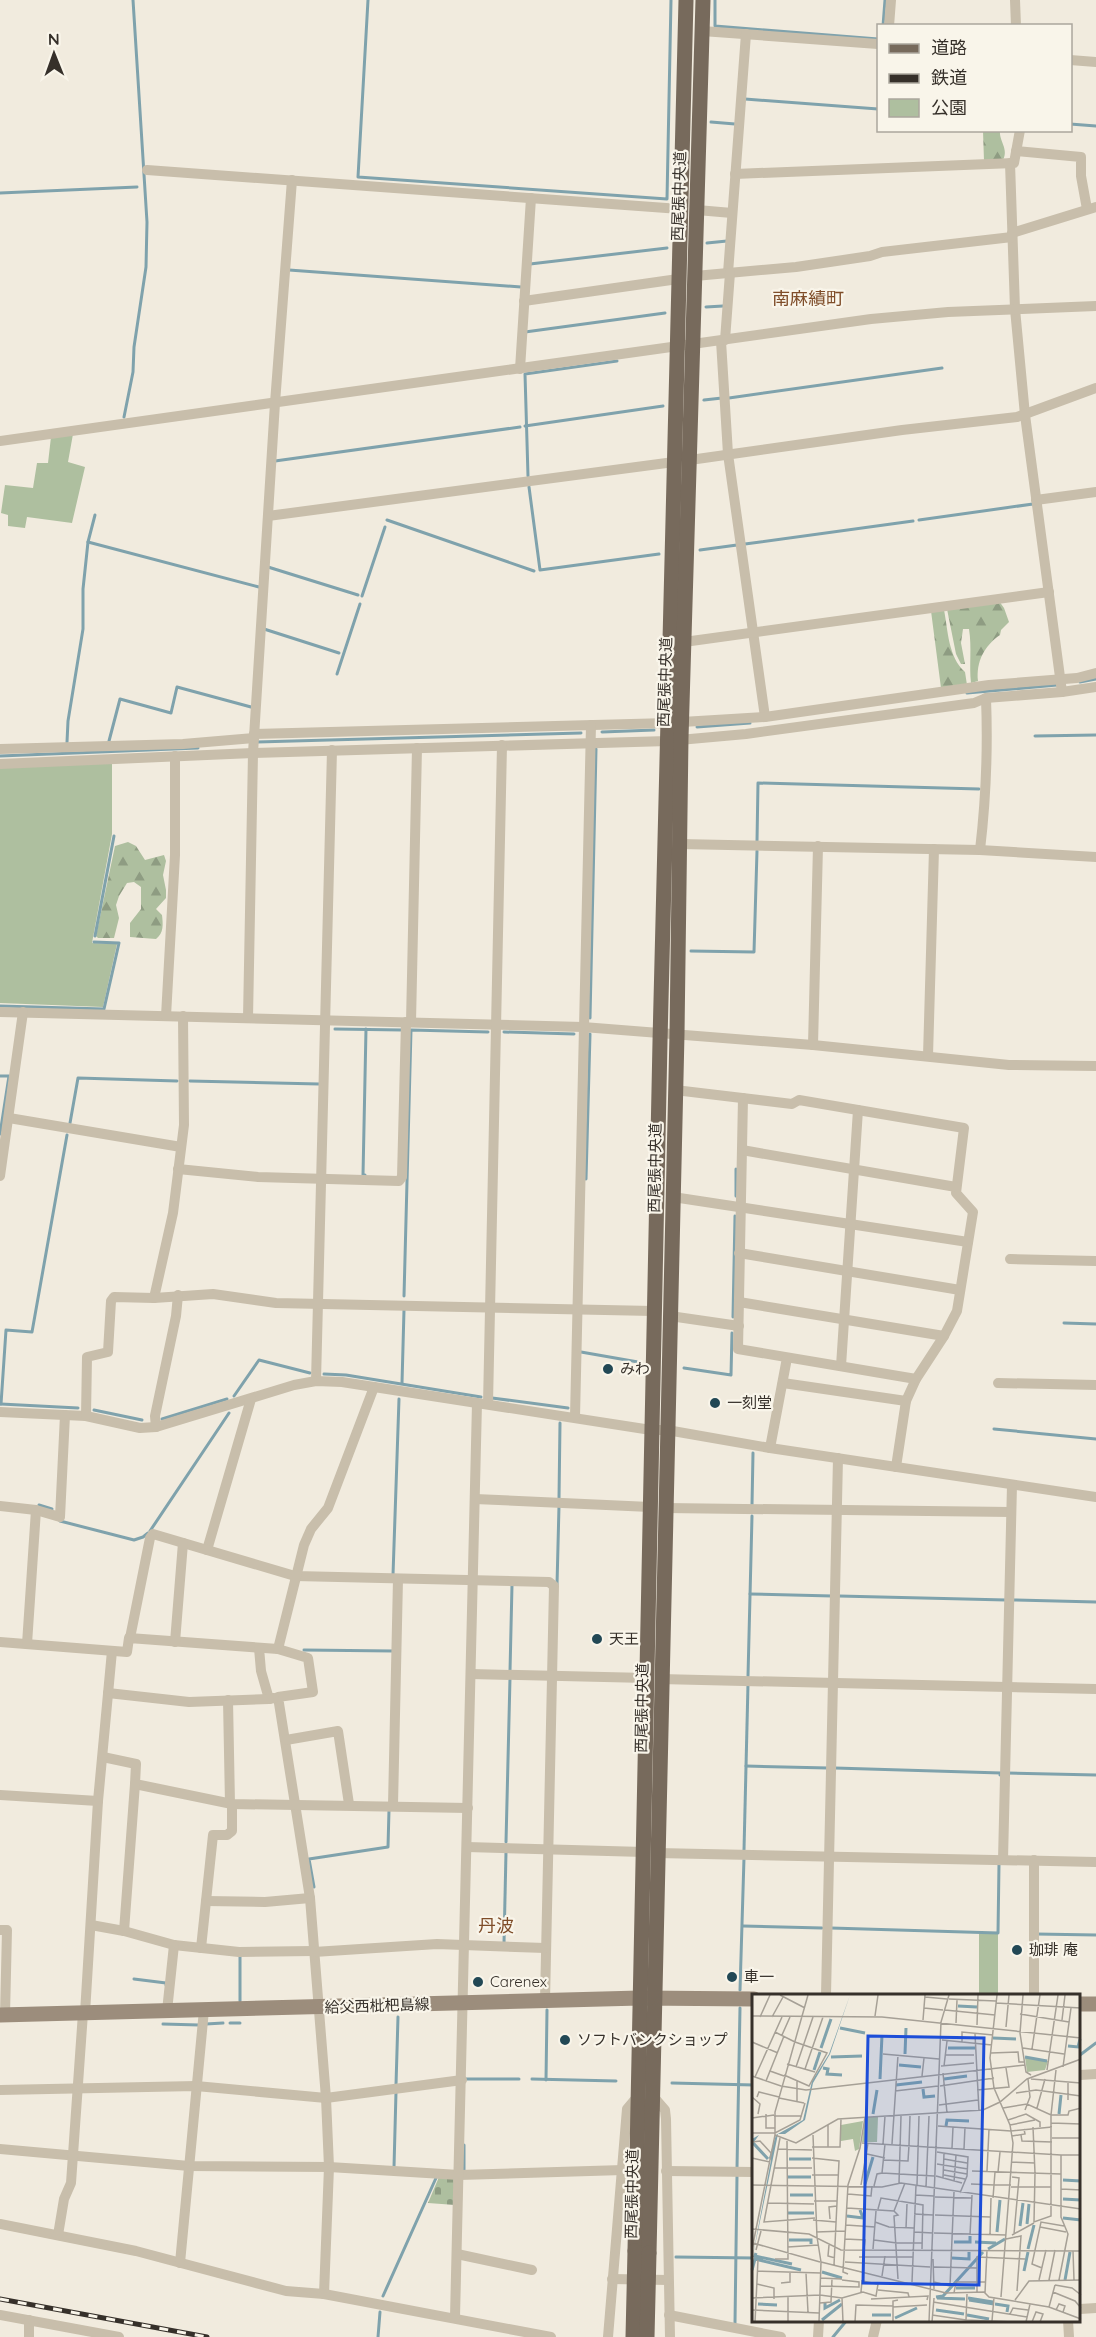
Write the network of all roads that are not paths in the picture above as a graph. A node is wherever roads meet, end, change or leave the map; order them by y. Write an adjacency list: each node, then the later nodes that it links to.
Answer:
1 (686, 0): 20 (main road, 西尾張中央道)
2 (703, 0): 7 (main road, 西尾張中央道)
3 (891, 0): 5 (street)
4 (1015, 0): 6 (street)
5 (889, 24)
6 (1016, 24)
7 (702, 31): 8 (street); 21 (main road, 西尾張中央道)
8 (746, 34): 9 (street); 16 (street)
9 (877, 44)
10 (1072, 60): 11 (street)
11 (1096, 62)
12 (1020, 132): 13 (street)
13 (1016, 151): 14 (street); 19 (street)
14 (1010, 163): 16 (street); 23 (street)
15 (147, 170): 17 (street)
16 (735, 174): 22 (street)
17 (292, 180): 18 (street); 35 (street)
18 (531, 198): 20 (street); 27 (street)
19 (1092, 208): 23 (street)
20 (680, 209): 26 (main road, 西尾張中央道)
21 (697, 210): 22 (street); 25 (main road, 西尾張中央道)
22 (732, 213): 24 (street)
23 (1012, 235): 24 (street); 29 (street)
24 (729, 273): 25 (street); 30 (street)
25 (695, 276): 31 (main road, 西尾張中央道)
26 (678, 279): 27 (street); 32 (main road, 西尾張中央道)
27 (524, 301): 33 (street)
28 (1096, 306): 29 (street)
29 (1015, 309): 30 (street); 36 (street)
30 (723, 340): 31 (street); 38 (street)
31 (693, 345): 32 (street); 39 (main road, 西尾張中央道)
32 (676, 347): 33 (street); 40 (main road, 西尾張中央道)
33 (520, 369): 35 (street)
34 (1096, 388): 36 (street)
35 (275, 403): 37 (street); 43 (street)
36 (1025, 415): 38 (street); 42 (street)
37 (0, 441)
38 (728, 453): 39 (street); 45 (street)
39 (690, 460): 46 (main road, 西尾張中央道)
40 (674, 462): 43 (street); 53 (main road, 西尾張中央道)
41 (1096, 492): 42 (street)
42 (1036, 500): 44 (street)
43 (268, 516): 55 (street)
44 (1049, 592): 45 (street); 48 (street)
45 (753, 633): 46 (street); 52 (street)
46 (684, 642): 53 (main road, 西尾張中央道)
47 (1096, 673): 48 (street)
48 (1061, 680): 50 (street); 52 (street)
49 (1096, 687): 50 (street)
50 (1062, 692): 51 (street)
51 (986, 698): 56 (street); 68 (street)
52 (765, 717): 53 (street)
53 (675, 723): 54 (street); 56 (main road, 西尾張中央道)
54 (591, 725): 55 (street); 57 (street)
55 (254, 736): 60 (street); 62 (street)
56 (675, 739): 57 (street); 65 (main road, 西尾張中央道); 79 (main road, 西尾張中央道)
57 (590, 743): 58 (street); 78 (street)
58 (502, 745): 59 (street); 77 (street)
59 (417, 748): 61 (street); 76 (street)
60 (0, 749)
61 (332, 750): 62 (street); 75 (street)
62 (253, 753): 63 (street); 74 (street)
63 (175, 756): 64 (street); 72 (street)
64 (0, 764)
65 (680, 844): 66 (street); 80 (main road, 西尾張中央道)
66 (818, 846): 67 (street); 81 (street)
67 (934, 849): 68 (street); 82 (street)
68 (980, 850): 69 (street)
69 (1096, 857)
70 (0, 1012): 71 (street)
71 (23, 1012): 72 (street); 87 (street)
72 (166, 1016): 73 (street)
73 (183, 1016): 74 (street); 88 (street)
74 (248, 1018): 75 (street)
75 (326, 1020): 76 (street); 93 (street)
76 (409, 1022): 77 (street); 93 (street)
77 (496, 1024): 78 (street); 108 (street)
78 (583, 1027): 79 (street); 109 (street)
79 (660, 1032): 80 (street); 110 (main road, 西尾張中央道)
80 (677, 1034): 81 (street); 84 (main road, 西尾張中央道)
81 (813, 1045): 82 (street)
82 (928, 1056): 83 (street)
83 (1096, 1066)
84 (675, 1090): 85 (street); 95 (main road, 西尾張中央道)
85 (743, 1098): 86 (street); 89 (street)
86 (858, 1110): 91 (street); 94 (street)
87 (9, 1118): 88 (street); 92 (street)
88 (181, 1147): 90 (street)
89 (742, 1150): 91 (street); 96 (street)
90 (177, 1169): 93 (street); 105 (street)
91 (854, 1170): 94 (street); 97 (street)
92 (0, 1176)
93 (321, 1180): 107 (street)
94 (956, 1187): 98 (street)
95 (673, 1197): 96 (street); 111 (main road, 西尾張中央道)
96 (740, 1207): 97 (street); 99 (street)
97 (850, 1224): 98 (street); 102 (street)
98 (968, 1242): 103 (street)
99 (740, 1253): 102 (street); 106 (street)
100 (1010, 1259): 101 (street)
101 (1096, 1261)
102 (847, 1271): 103 (street); 112 (street)
103 (960, 1290): 114 (street)
104 (178, 1295): 105 (street); 107 (street); 130 (street)
105 (154, 1298): 128 (street)
106 (739, 1302): 112 (street); 113 (street)
107 (318, 1304): 108 (street); 118 (street)
108 (490, 1308): 109 (street); 125 (street)
109 (577, 1310): 110 (street); 129 (street)
110 (653, 1311): 131 (main road, 西尾張中央道)
111 (670, 1316): 113 (street); 131 (main road, 西尾張中央道)
112 (844, 1319): 114 (street); 116 (street)
113 (739, 1326): 115 (street)
114 (944, 1336): 117 (street)
115 (788, 1358): 116 (street); 119 (street)
116 (841, 1366): 117 (street)
117 (916, 1379): 124 (street)
118 (316, 1381): 122 (street); 123 (street)
119 (783, 1383): 124 (street); 132 (street)
120 (998, 1383): 121 (street)
121 (1096, 1385)
122 (374, 1387): 125 (street); 145 (street)
123 (251, 1399): 130 (street); 144 (street)
124 (906, 1401): 134 (street)
125 (483, 1403): 129 (street); 137 (street)
126 (0, 1412): 127 (street)
127 (65, 1414): 128 (street); 140 (street)
128 (86, 1416): 130 (street)
129 (575, 1417): 131 (street)
130 (156, 1427)
131 (659, 1430): 132 (street); 139 (main road, 西尾張中央道)
132 (770, 1448): 133 (street)
133 (838, 1458): 134 (street); 141 (street)
134 (896, 1467): 135 (street)
135 (1012, 1485): 136 (street); 142 (street)
136 (1096, 1497)
137 (475, 1499): 139 (street); 147 (street)
138 (0, 1506): 140 (street)
139 (657, 1507): 141 (street); 157 (main road, 西尾張中央道)
140 (36, 1510): 151 (street)
141 (837, 1510): 142 (street); 158 (street)
142 (1011, 1512): 159 (street)
143 (183, 1543): 144 (street); 148 (street); 150 (street)
144 (207, 1550): 145 (street)
145 (295, 1576): 146 (street); 153 (street)
146 (399, 1579): 147 (street); 172 (street)
147 (473, 1581): 155 (street); 156 (street)
148 (130, 1638): 150 (street); 154 (street)
149 (0, 1642): 151 (street)
150 (175, 1642): 152 (street)
151 (27, 1644): 154 (street)
152 (259, 1648): 153 (street); 162 (street)
153 (278, 1649): 162 (street)
154 (112, 1651): 161 (street)
155 (471, 1674): 156 (street); 173 (street)
156 (551, 1676): 157 (street); 175 (street)
157 (653, 1679): 158 (street); 176 (main road, 西尾張中央道)
158 (832, 1682): 159 (street); 177 (street)
159 (1006, 1686): 160 (street); 178 (street)
160 (1096, 1689)
161 (108, 1693): 163 (street); 165 (street)
162 (274, 1698): 163 (street); 164 (street)
163 (228, 1700): 170 (street)
164 (286, 1740): 169 (street); 171 (street)
165 (103, 1757): 166 (street); 168 (street)
166 (135, 1784): 170 (street); 185 (street)
167 (0, 1795): 168 (street)
168 (98, 1801): 183 (street)
169 (296, 1803): 170 (street); 171 (street); 181 (street)
170 (231, 1804): 182 (street)
171 (349, 1804): 172 (street)
172 (393, 1805): 173 (street)
173 (468, 1808): 174 (street)
174 (467, 1847): 175 (street); 187 (street)
175 (547, 1849): 176 (street); 189 (street)
176 (651, 1852): 177 (street); 193 (main road, 西尾張中央道)
177 (830, 1856): 178 (street); 191 (street)
178 (1003, 1860): 179 (street)
179 (1035, 1860): 180 (street); 192 (street)
180 (1096, 1862)
181 (310, 1898): 182 (street); 190 (street)
182 (206, 1901): 188 (street)
183 (91, 1925): 185 (street); 200 (street)
184 (0, 1930): 201 (street)
185 (124, 1931): 186 (street)
186 (174, 1945): 188 (street); 199 (street)
187 (465, 1945): 189 (street); 190 (street); 196 (street)
188 (201, 1948): 190 (street)
189 (545, 1948): 195 (street)
190 (313, 1952): 197 (street)
191 (826, 1994)
192 (1034, 1994)
193 (647, 1998): 194 (main road, 給父西枇杷島線); 195 (main road, 給父西枇杷島線); 208 (main road, 西尾張中央道)
194 (752, 1999)
195 (545, 2001): 196 (main road, 給父西枇杷島線)
196 (464, 2003): 197 (main road, 給父西枇杷島線); 204 (street)
197 (318, 2007): 198 (main road, 給父西枇杷島線); 209 (street)
198 (204, 2010): 199 (main road, 給父西枇杷島線); 205 (street)
199 (167, 2011): 200 (main road, 給父西枇杷島線)
200 (84, 2013): 201 (main road, 給父西枇杷島線); 206 (street)
201 (2, 2015)
202 (1096, 2074): 203 (street)
203 (1081, 2075)
204 (462, 2080): 209 (street); 217 (street)
205 (196, 2086): 206 (street); 209 (street); 212 (street)
206 (78, 2089): 207 (street); 211 (street)
207 (0, 2090)
208 (645, 2095): 214 (street); 215 (street); 220 (main road, 西尾張中央道)
209 (326, 2098): 213 (street)
210 (0, 2149): 211 (street)
211 (73, 2155): 212 (street); 219 (street)
212 (189, 2166): 213 (street); 222 (street)
213 (329, 2167): 217 (street); 226 (street)
214 (623, 2170): 217 (street); 224 (street)
215 (666, 2171): 216 (street); 225 (street)
216 (752, 2172)
217 (459, 2175): 221 (street)
218 (0, 2224): 219 (street)
219 (58, 2235): 222 (street)
220 (642, 2252): 241 (main road, 西尾張中央道, bridge); 242 (main road, 西尾張中央道, bridge)
221 (457, 2254): 223 (street); 231 (street)
222 (180, 2263): 226 (street)
223 (532, 2270)
224 (612, 2279): 225 (street); 240 (street)
225 (669, 2280): 230 (street)
226 (324, 2294): 231 (street)
227 (1096, 2308): 228 (street)
228 (1081, 2309)
229 (0, 2315): 232 (street)
230 (669, 2315): 243 (street); 244 (street)
231 (455, 2318): 239 (street)
232 (29, 2320): 236 (street); 238 (street)
233 (819, 2322): 245 (street)
234 (877, 2322): 246 (street)
235 (1068, 2322): 247 (street)
236 (65, 2332): 237 (street)
237 (113, 2336)
238 (29, 2337)
239 (551, 2337)
240 (608, 2337)
241 (633, 2337)
242 (647, 2337)
243 (670, 2337)
244 (781, 2337)
245 (818, 2337)
246 (873, 2337)
247 (1069, 2337)

